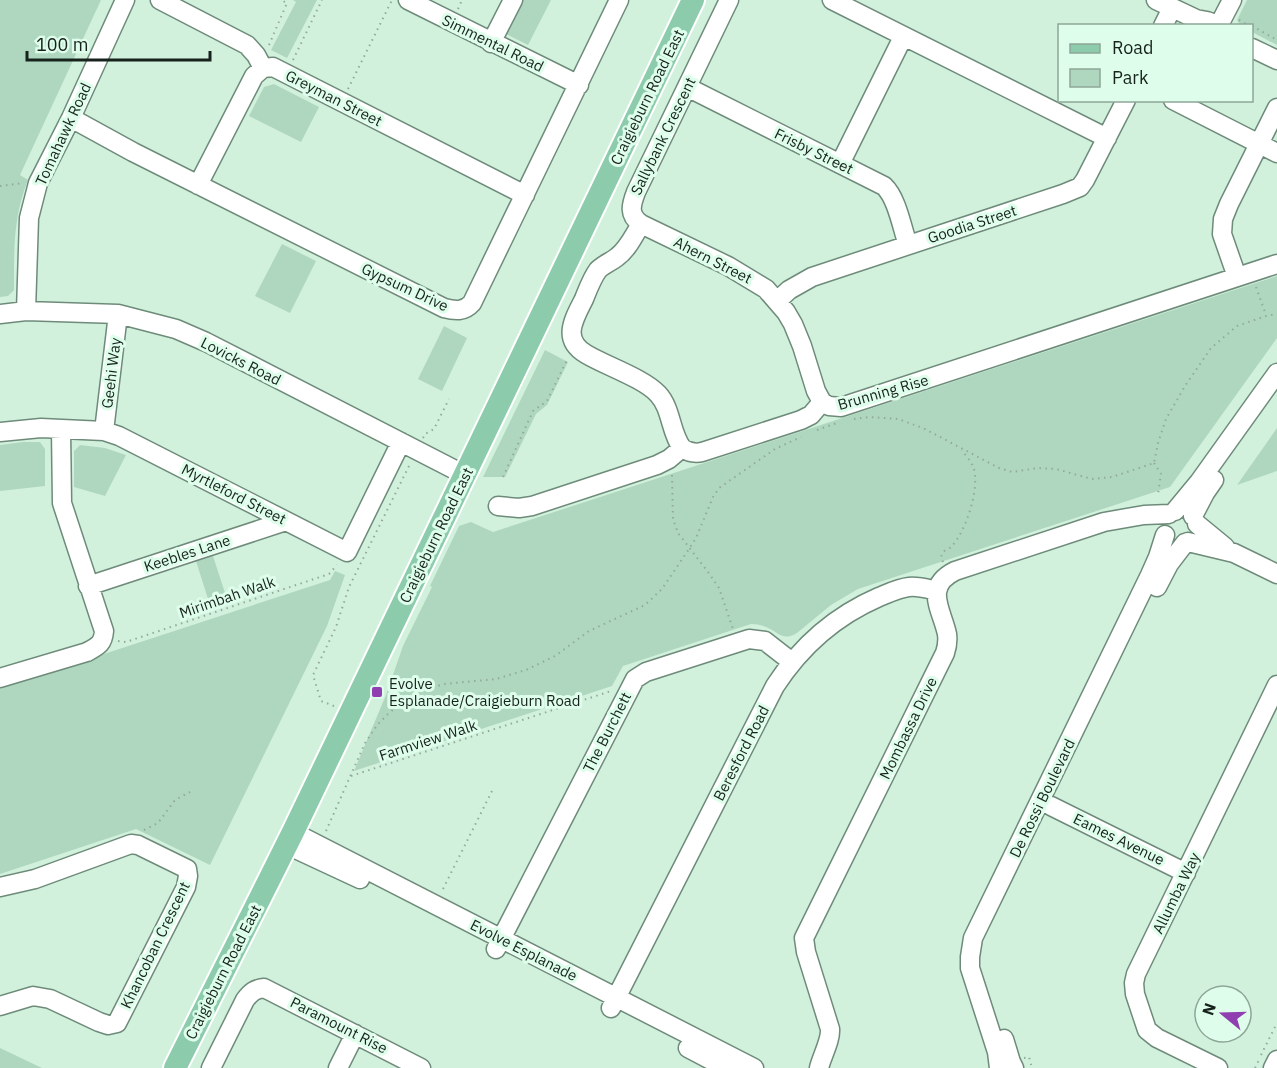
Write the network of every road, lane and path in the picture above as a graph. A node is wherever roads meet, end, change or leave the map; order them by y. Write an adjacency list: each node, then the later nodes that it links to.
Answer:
1 (125, 0): 33 (street, Tomahawk Road)
2 (160, 0): 25 (street)
3 (280, 0): 21 (path)
4 (322, 0): 26 (path)
5 (392, 0): 29 (path)
6 (408, 0): 22 (street, Simmental Road)
7 (513, 0): 22 (street)
8 (619, 0): 27 (street, Gypsum Drive)
9 (693, 0): 69 (main road, Craigieburn Road East)
10 (729, 0): 28 (street, Sallybank Crescent)
11 (832, 0): 14 (street)
12 (1232, 0): 17 (street)
13 (1164, 4): 15 (street); 16 (street)
14 (864, 7): 19 (street)
15 (1163, 24)
16 (1216, 24)
17 (1220, 24)
18 (1253, 27): 20 (path)
19 (903, 36): 34 (street); 37 (street)
20 (1277, 40)
21 (269, 42)
22 (491, 43): 27 (street, Simmental Road)
23 (1253, 49): 24 (street)
24 (1277, 60)
25 (263, 68): 26 (street, Greyman Street); 39 (street)
26 (286, 73): 29 (street, Greyman Street)
27 (579, 85): 41 (street, Gypsum Drive)
28 (687, 87): 37 (street, Frisby Street); 42 (street, Sallybank Crescent)
29 (341, 102): 41 (street, Greyman Street)
30 (1125, 102): 34 (street, Goodia Street)
31 (1177, 102): 35 (street)
32 (1277, 108): 35 (street)
33 (71, 118): 39 (street, Gypsum Drive); 47 (street, Tomahawk Road)
34 (1107, 138): 43 (street, Goodia Street)
35 (1259, 144): 36 (street); 45 (street)
36 (1277, 153)
37 (840, 164): 43 (street, Frisby Street)
38 (27, 182): 40 (path)
39 (198, 185): 41 (street, Gypsum Drive)
40 (0, 186)
41 (525, 195)
42 (641, 224): 46 (street, Ahern Street); 65 (street)
43 (908, 245): 46 (street, Goodia Street)
44 (1277, 264): 45 (street, Brunning Rise)
45 (1244, 275): 51 (path); 56 (street, Brunning Rise)
46 (777, 301): 56 (street, Ahern Street)
47 (26, 311): 48 (street, Lovicks Road); 49 (street, Lovicks Road)
48 (0, 314)
49 (118, 314): 60 (street, Geehi Way); 64 (street, Lovicks Road)
50 (1277, 314): 51 (path)
51 (1266, 316): 68 (path)
52 (567, 360): 70 (path)
53 (1277, 373): 73 (street)
54 (1277, 394): 75 (street)
55 (449, 399): 64 (path)
56 (822, 402): 65 (street, Brunning Rise)
57 (854, 419): 66 (path)
58 (846, 420): 61 (path)
59 (61, 429): 60 (street, Myrtleford Street); 62 (street, Myrtleford Street); 84 (street)
60 (104, 431): 76 (street, Myrtleford Street)
61 (813, 431)
62 (0, 432)
63 (804, 436): 79 (path)
64 (409, 447): 69 (street, Lovicks Road); 80 (street); 92 (path)
65 (682, 448): 67 (street)
66 (960, 448): 68 (path); 82 (path)
67 (666, 461): 72 (street); 79 (path)
68 (1154, 463): 71 (path)
69 (465, 475): 92 (main road, Craigieburn Road East)
70 (503, 477)
71 (1158, 494)
72 (498, 506)
73 (1172, 512): 74 (street); 75 (street); 77 (street)
74 (1129, 518): 77 (street); 82 (street)
75 (1195, 520): 78 (street); 81 (street)
76 (286, 521): 80 (street, Myrtleford Street); 84 (street, Keebles Lane)
77 (1164, 533): 78 (street); 114 (street, De Rossi Boulevard)
78 (1186, 542): 81 (street); 95 (street, De Rossi Boulevard)
79 (689, 549): 87 (path); 93 (path)
80 (347, 552): 86 (path, Mirimbah Walk)
81 (1234, 553): 83 (street)
82 (948, 574): 85 (street)
83 (1277, 574)
84 (88, 586): 86 (street)
85 (937, 591): 88 (street, Beresford Road); 107 (street, Mombassa Drive)
86 (103, 640): 89 (street)
87 (738, 642): 88 (street, The Burchett); 101 (street, The Burchett)
88 (792, 662): 102 (street, Beresford Road)
89 (0, 678)
90 (1277, 686): 98 (street, Allumba Way)
91 (614, 690): 93 (path, Farmview Walk)
92 (351, 712): 96 (main road, Craigieburn Road East)
93 (351, 776): 97 (path)
94 (492, 791): 100 (path)
95 (1051, 806): 98 (street, Eames Avenue); 115 (street, De Rossi Boulevard)
96 (290, 838): 97 (street, Evolve Esplanade); 101 (street, Evolve Esplanade); 108 (main road, Craigieburn Road East)
97 (318, 845): 101 (street, Evolve Esplanade)
98 (1186, 873): 116 (street, Allumba Way)
99 (0, 887): 103 (street, Khancoban Crescent)
100 (443, 889)
101 (499, 944): 102 (street, Evolve Esplanade)
102 (614, 1003): 112 (street, Evolve Esplanade); 113 (street, Evolve Esplanade)
103 (0, 1006)
104 (1277, 1023): 117 (path)
105 (355, 1034): 109 (street, Paramount Rise); 110 (street); 111 (street, Paramount Rise)
106 (1277, 1060): 118 (street)
107 (818, 1064)
108 (175, 1068)
109 (211, 1068)
110 (338, 1068)
111 (421, 1068)
112 (726, 1068)
113 (754, 1068)
114 (999, 1068)
115 (1014, 1068)
116 (1218, 1068)
117 (1255, 1068)
118 (1273, 1068)

